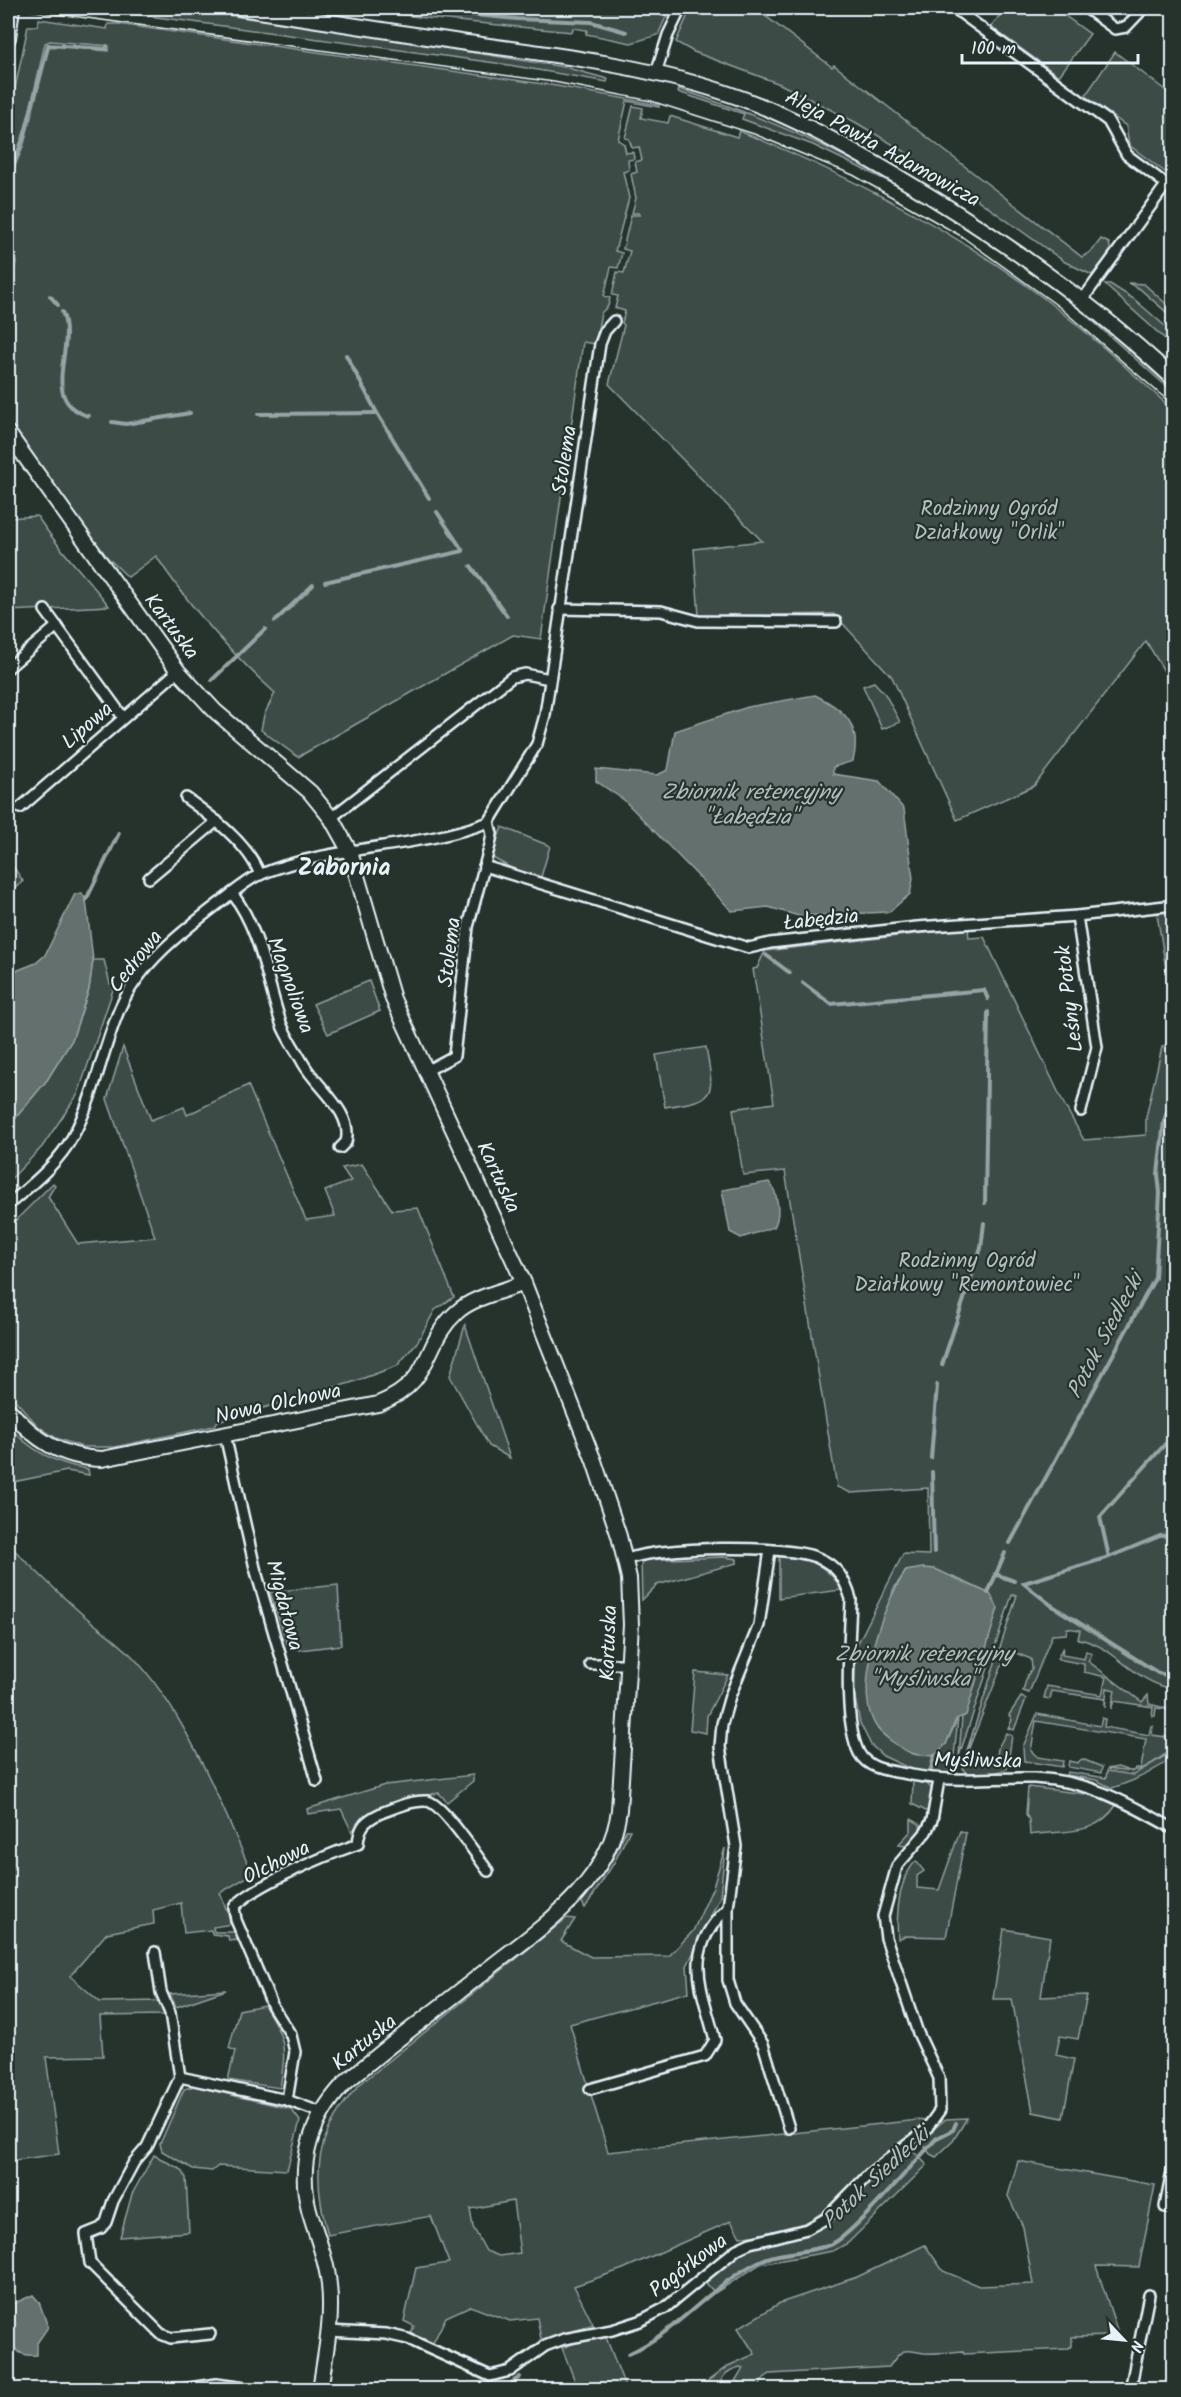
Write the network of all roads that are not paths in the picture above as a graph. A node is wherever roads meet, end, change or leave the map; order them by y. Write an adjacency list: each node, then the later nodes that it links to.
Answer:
1 (12, 8): 7 (street)
2 (240, 8): 8 (street, Aleja Pawła Adamowicza)
3 (681, 8): 8 (street)
4 (954, 8): 9 (street)
5 (1086, 8): 6 (street)
6 (1144, 8)
7 (8, 38)
8 (656, 73): 10 (street, Aleja Pawła Adamowicza)
9 (1170, 188): 10 (street)
10 (1083, 299): 12 (street, Aleja Pawła Adamowicza)
11 (614, 321): 14 (street, Stolema)
12 (1173, 379)
13 (8, 433): 19 (street, Kartuska)
14 (559, 609): 16 (street); 20 (street, Stolema)
15 (45, 610): 17 (street)
16 (836, 622)
17 (57, 626): 18 (street); 21 (street)
18 (8, 668)
19 (178, 671): 21 (street, Lipowa); 24 (street, Kartuska)
20 (550, 679): 24 (street); 26 (street, Stolema)
21 (123, 717): 23 (street, Lipowa)
22 (186, 798): 25 (street)
23 (20, 808)
24 (331, 818): 27 (street, Kartuska)
25 (217, 821): 29 (street); 30 (street)
26 (489, 822): 27 (street); 28 (street, Stolema)
27 (350, 852): 29 (street, Cedrowa); 34 (street, Kartuska)
28 (484, 866): 33 (street, Łabędzia); 34 (street, Stolema)
29 (260, 875): 31 (street, Cedrowa)
30 (149, 878)
31 (232, 893): 36 (street, Magnoliowa); 37 (street, Cedrowa)
32 (1173, 904): 33 (street, Łabędzia)
33 (1077, 916): 35 (street, Leśny Potok)
34 (426, 1071): 38 (street, Kartuska)
35 (1081, 1112)
36 (340, 1148)
37 (8, 1205)
38 (524, 1283): 40 (street, Nowa Olchowa); 42 (street, Kartuska)
39 (8, 1408): 40 (street, Nowa Olchowa)
40 (225, 1435): 46 (street, Migdałowa)
41 (770, 1550): 42 (street, Myśliwska); 45 (street, Myśliwska); 49 (street)
42 (626, 1560): 44 (street, Kartuska)
43 (590, 1664): 44 (street)
44 (629, 1664): 54 (street, Kartuska)
45 (939, 1780): 47 (street, Myśliwska); 59 (street, Pagórkowa)
46 (318, 1781)
47 (1173, 1829)
48 (488, 1871): 53 (street, Olchowa)
49 (728, 1908): 52 (street); 55 (street)
50 (155, 1952): 51 (street)
51 (180, 2077): 53 (street); 60 (street)
52 (590, 2089)
53 (287, 2100): 54 (street)
54 (321, 2113): 59 (street, Kartuska)
55 (789, 2128)
56 (1173, 2162): 57 (street)
57 (1165, 2207)
58 (1149, 2295): 64 (street)
59 (328, 2331): 63 (street, Kartuska)
60 (210, 2334)
61 (176, 2390): 62 (street)
62 (260, 2390)
63 (320, 2390)
64 (1130, 2390)

